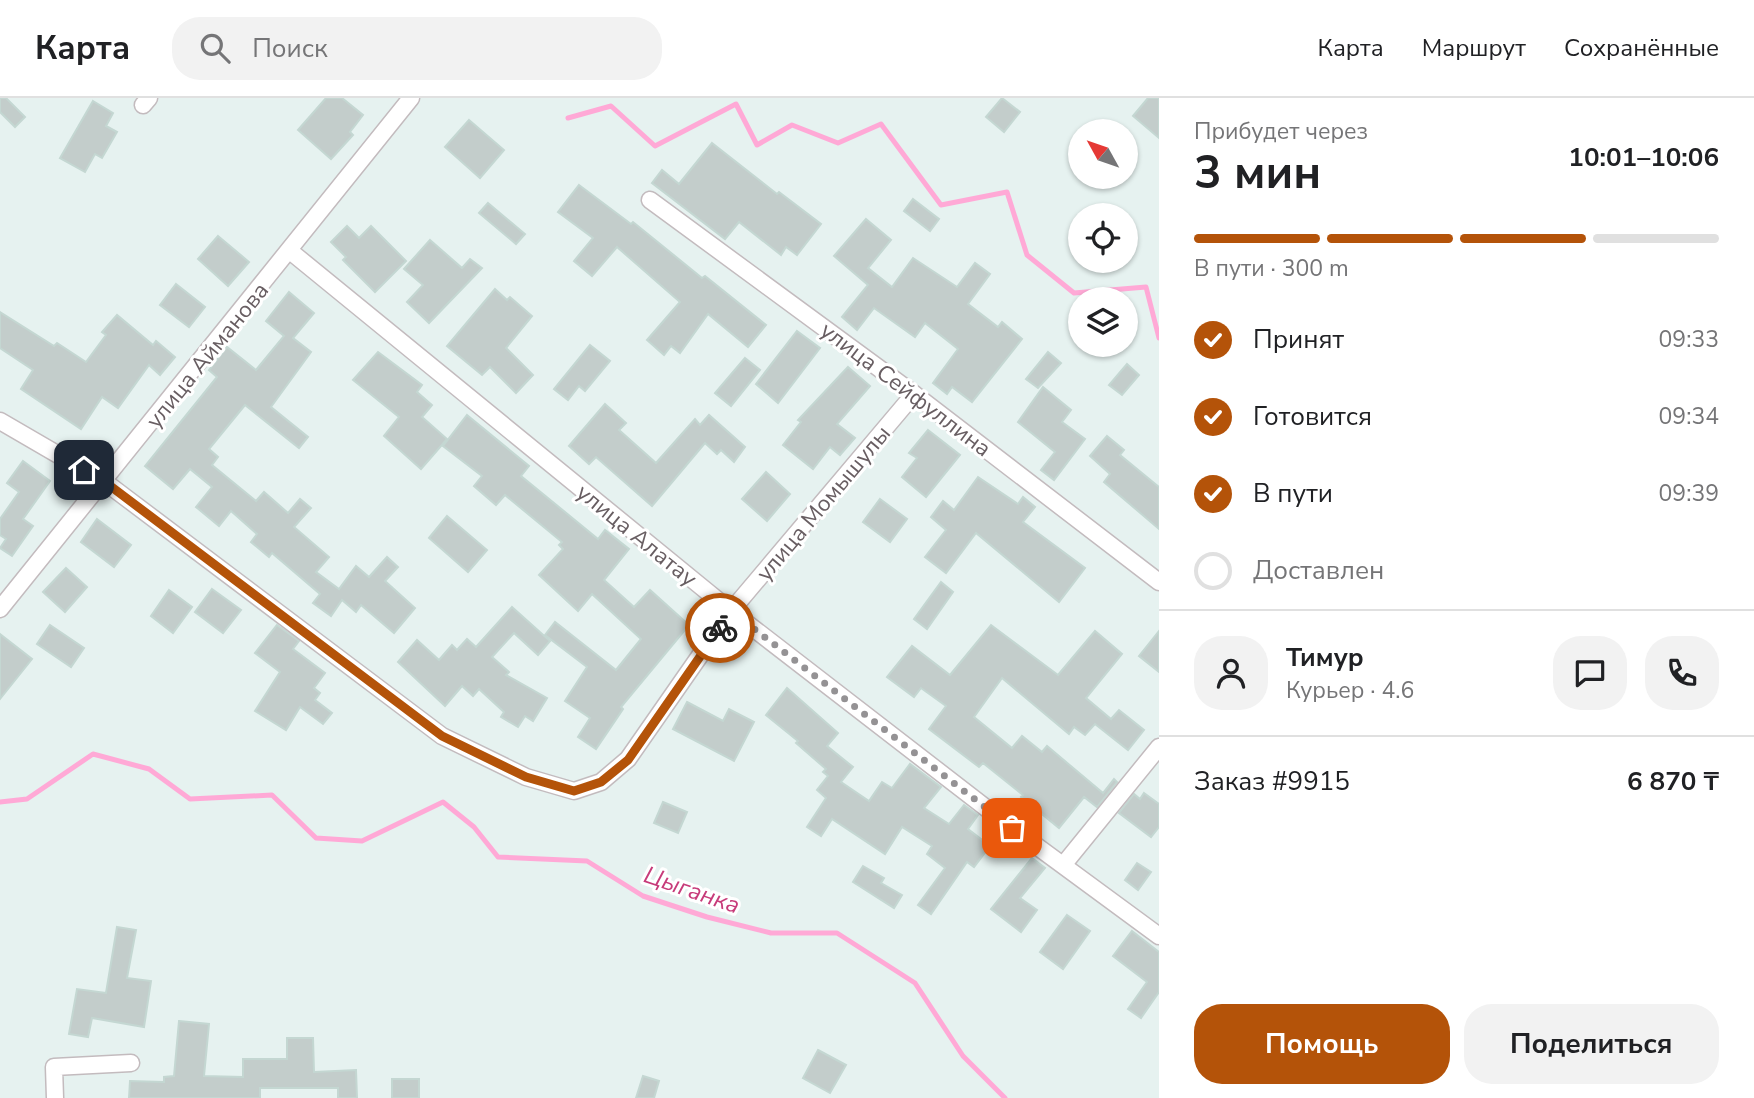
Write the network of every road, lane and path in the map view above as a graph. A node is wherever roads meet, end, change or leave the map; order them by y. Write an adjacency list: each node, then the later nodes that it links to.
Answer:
1 (411, 98): 3 (street, улица Айманова)
2 (650, 200): 4 (street, улица Сейфуллина)
3 (290, 251): 6 (street, улица Айманова); 9 (street, улица Алатау)
4 (914, 394): 7 (street, улица Сейфуллина); 9 (street, улица Момышулы)
5 (0, 421): 6 (street, улица Момышулы)
6 (105, 482): 8 (street, улица Айманова); 9 (street, улица Момышулы)
7 (1159, 582)
8 (0, 609)
9 (731, 611): 11 (street, улица Алатау)
10 (1159, 747): 11 (street)
11 (1064, 864): 12 (street, улица Алатау)
12 (1159, 936)
13 (131, 1063): 14 (street)
14 (55, 1098)

